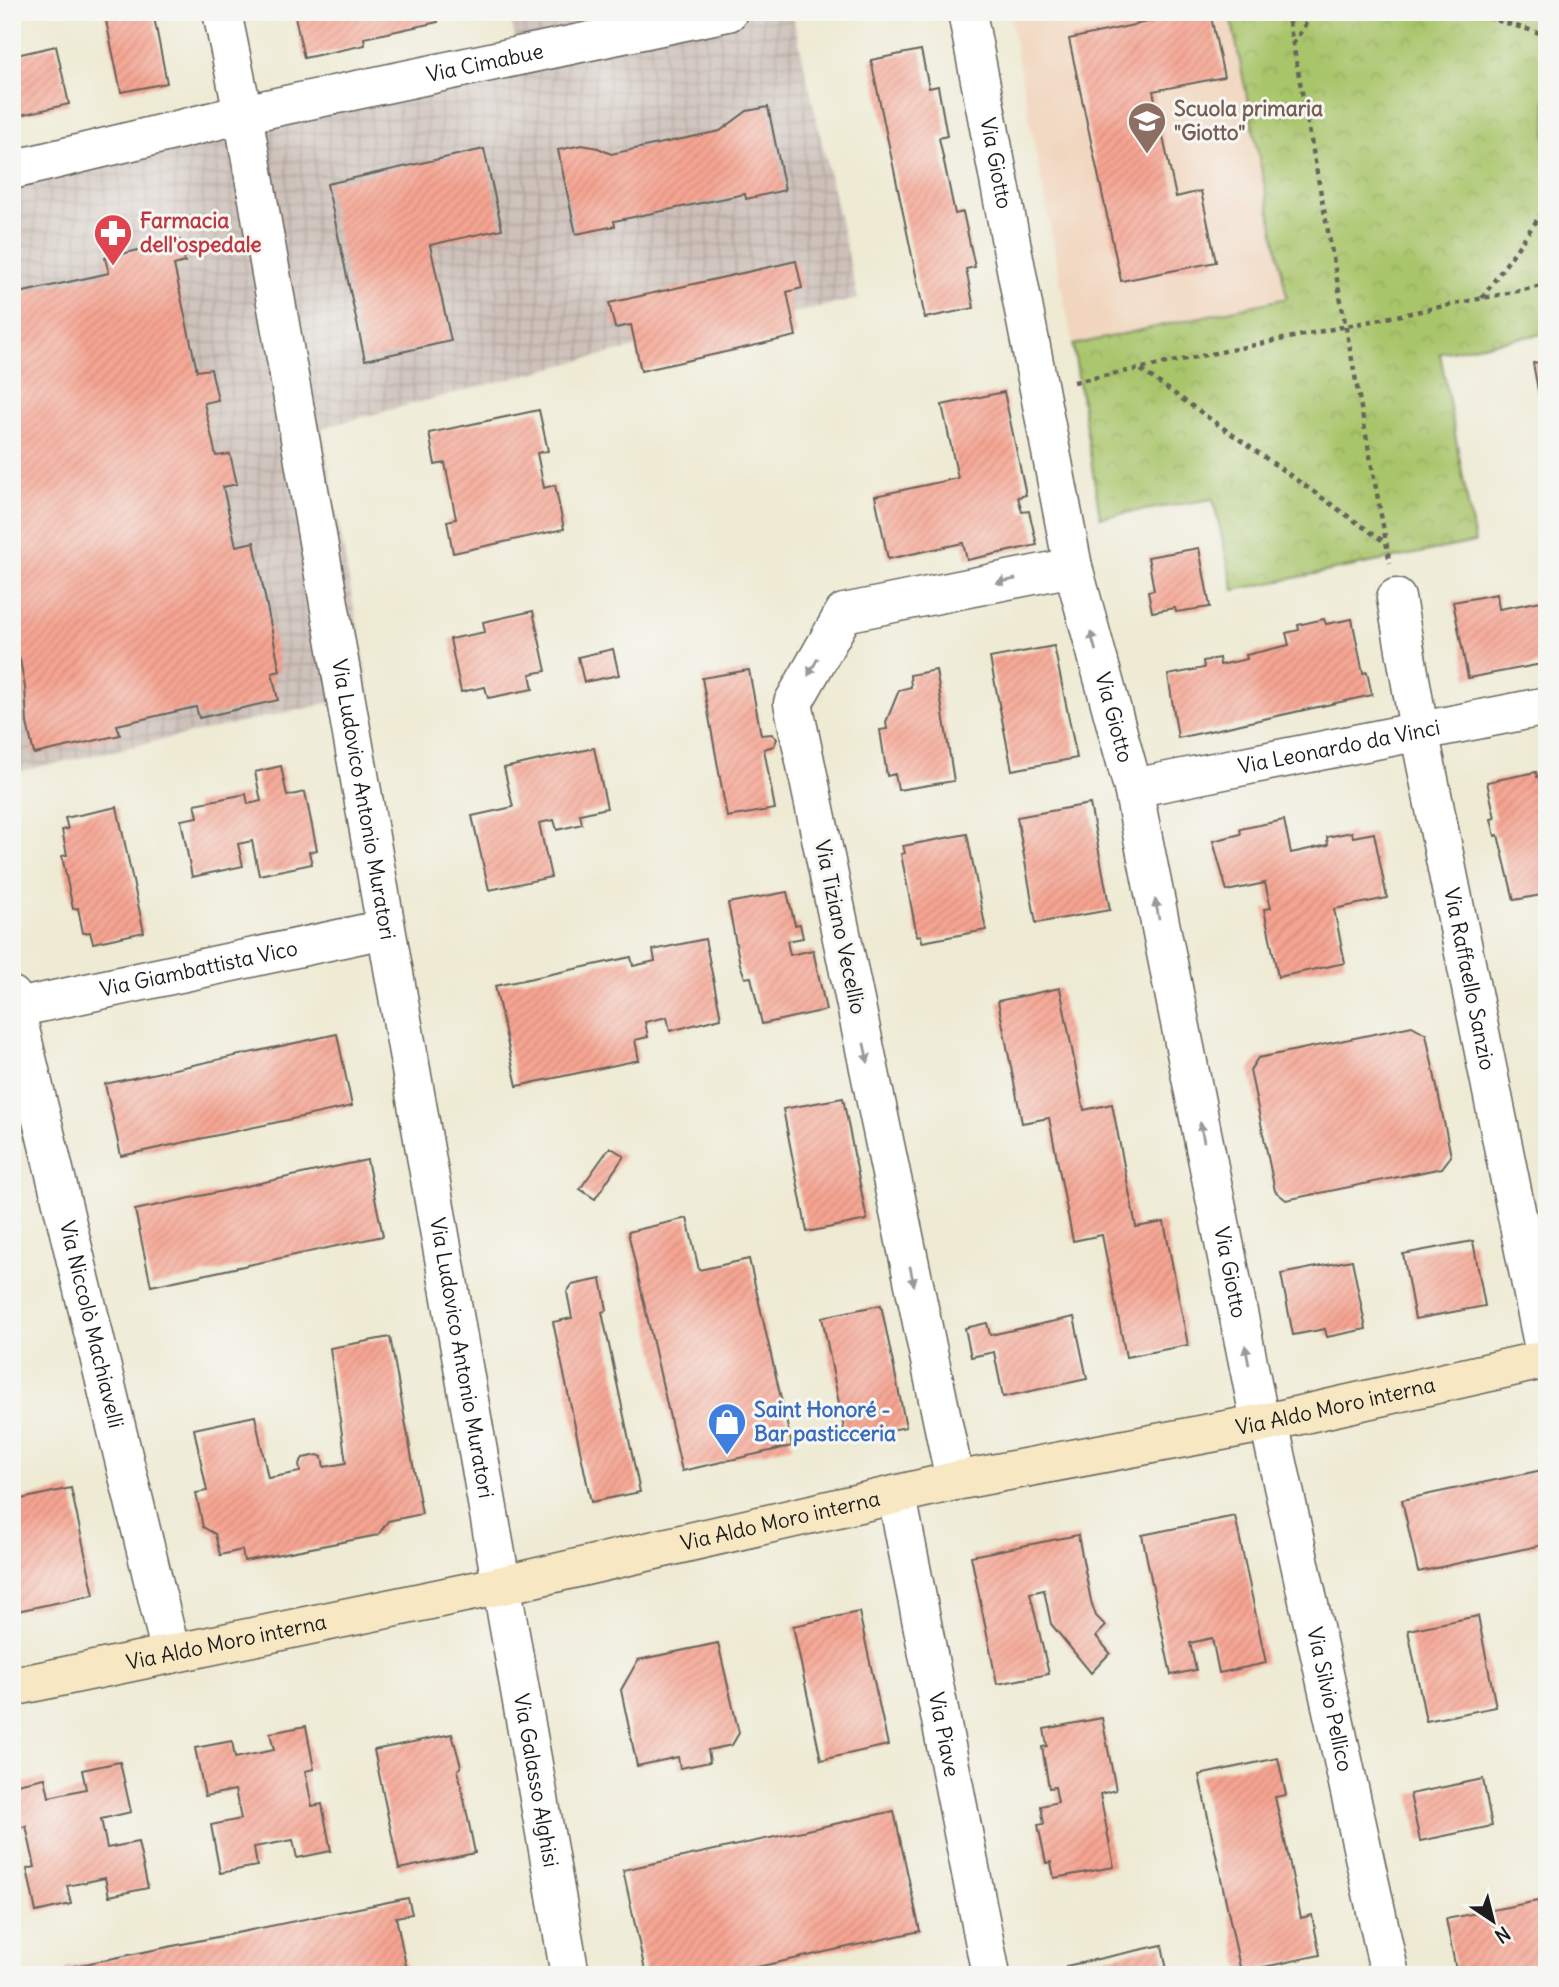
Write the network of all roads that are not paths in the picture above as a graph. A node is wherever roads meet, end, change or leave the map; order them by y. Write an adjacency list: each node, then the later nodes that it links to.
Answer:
1 (222, 12): 4 (street, Via Ludovico Antonio Muratori)
2 (728, 12): 4 (street, Via Cimabue)
3 (967, 12): 6 (street, Via Giotto)
4 (243, 114): 5 (street, Via Cimabue); 11 (street, Via Ludovico Antonio Muratori)
5 (12, 170)
6 (1073, 567): 10 (street, Via Giotto, one-way to 6); 15 (street, Via Tiziano Vecellio, one-way to 15)
7 (1396, 598): 9 (street, Via Raffaello Sanzio)
8 (1547, 706): 9 (street, Via Leonardo da Vinci)
9 (1419, 730): 10 (street, Via Leonardo da Vinci); 13 (street, Via Raffaello Sanzio)
10 (1133, 788): 14 (street, Via Giotto, one-way to 10)
11 (385, 929): 12 (street, Via Giambattista Vico); 17 (street, Via Ludovico Antonio Muratori)
12 (13, 1004): 18 (street, Via Niccolò Machiavelli)
13 (1546, 1359): 14 (street, Via Aldo Moro interna)
14 (1264, 1422): 15 (street, Via Aldo Moro interna); 22 (street, Via Silvio Pellico)
15 (954, 1481): 16 (street, Via Aldo Moro interna)
16 (897, 1496): 17 (street, Via Aldo Moro interna); 21 (street, Via Piave)
17 (503, 1585): 18 (street, Via Aldo Moro interna); 20 (street, Via Galasso Alghisi)
18 (171, 1654): 19 (street, Via Aldo Moro interna)
19 (12, 1687)
20 (570, 1975)
21 (991, 1975)
22 (1390, 1975)

